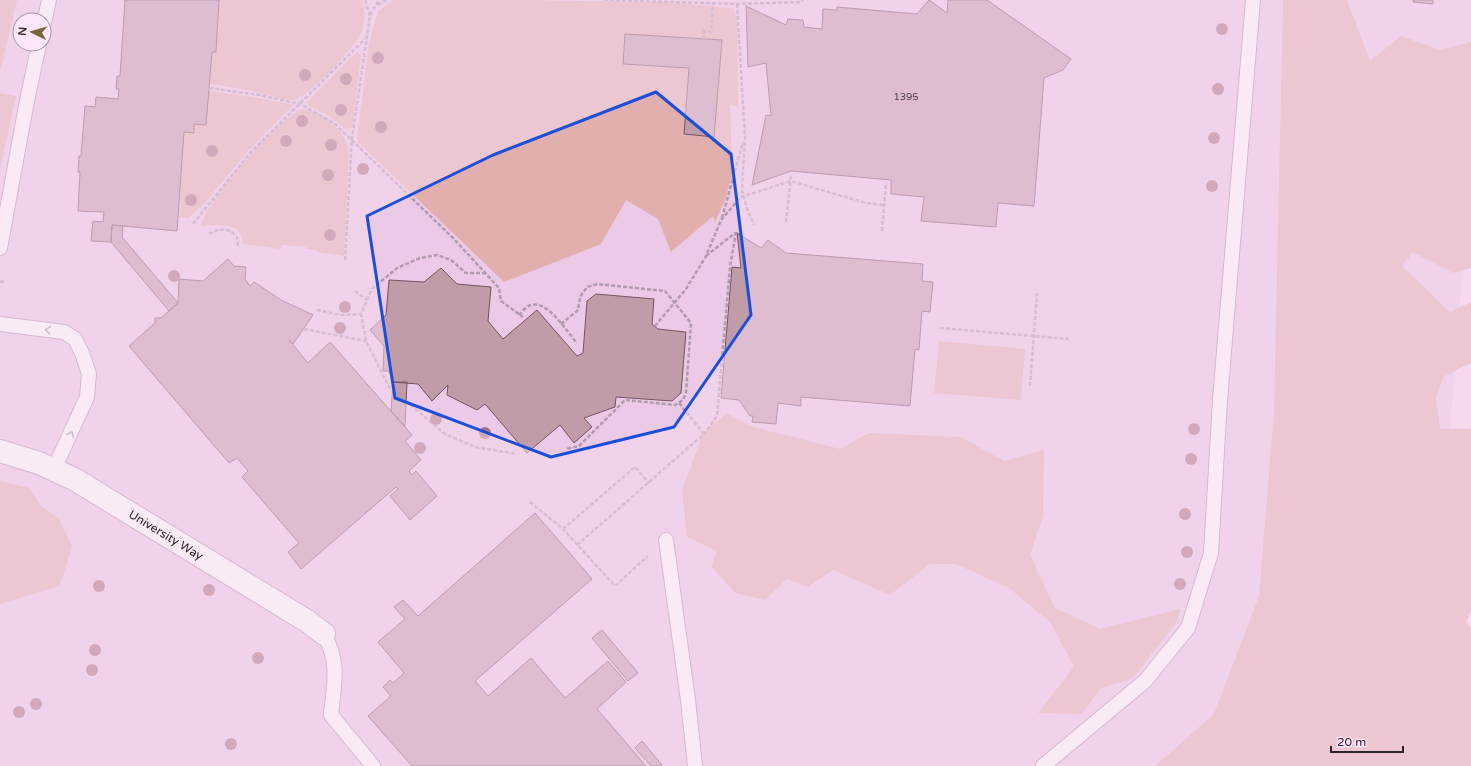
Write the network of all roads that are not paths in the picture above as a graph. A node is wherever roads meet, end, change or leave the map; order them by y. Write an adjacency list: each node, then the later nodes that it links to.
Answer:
1 (49, 0): 3 (lane)
2 (1253, 0): 13 (lane)
3 (46, 12)
4 (37, 52): 5 (lane)
5 (0, 248)
6 (0, 324): 8 (lane, one-way to 6)
7 (0, 451): 8 (street, University Way)
8 (54, 469): 10 (street, University Way)
9 (666, 540): 12 (lane)
10 (324, 634): 11 (lane)
11 (373, 766)
12 (695, 766)
13 (1043, 766)

